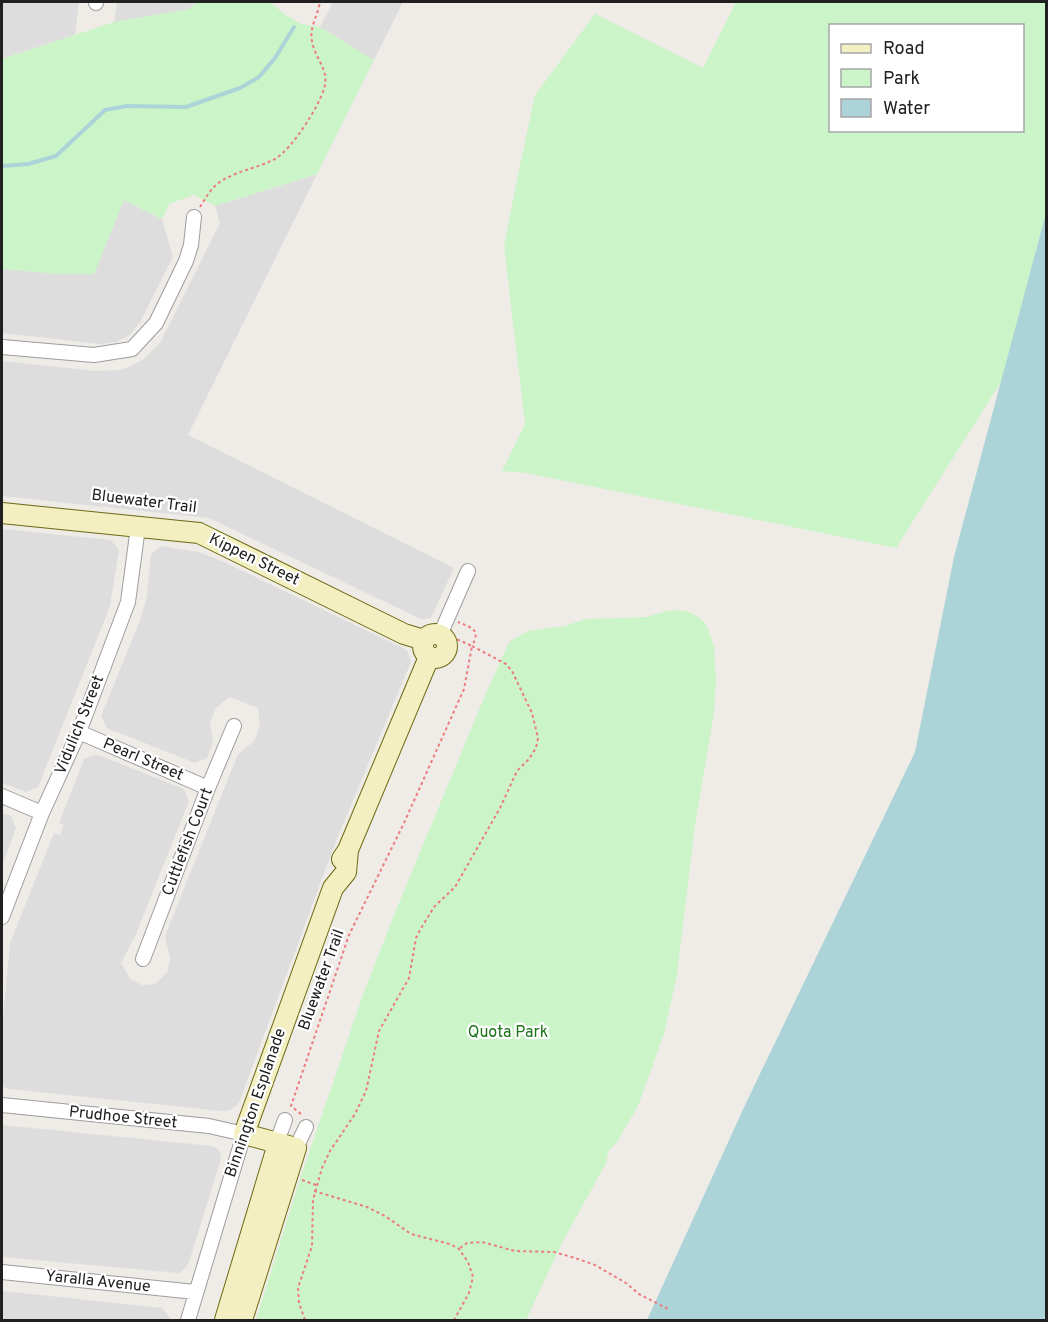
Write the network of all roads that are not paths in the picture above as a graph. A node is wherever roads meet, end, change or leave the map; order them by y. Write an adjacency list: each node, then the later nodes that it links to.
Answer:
1 (194, 217): 2 (street)
2 (2, 347)
3 (2, 513): 4 (street, Kippen Street)
4 (138, 527): 6 (street, Kippen Street); 8 (street, Vidulich Street)
5 (468, 571): 6 (street, Binnington Esplanade)
6 (436, 636): 17 (street, Binnington Esplanade)
7 (234, 726): 9 (street, Cuttlefish Court)
8 (79, 732): 9 (street, Pearl Street); 11 (street, Vidulich Street)
9 (208, 788): 13 (street, Cuttlefish Court)
10 (2, 796): 11 (street)
11 (42, 813): 12 (street, Vidulich Street)
12 (2, 918)
13 (143, 959)
14 (2, 1105): 17 (street, Prudhoe Street)
15 (285, 1120): 18 (street, Binnington Esplanade)
16 (307, 1123): 18 (street, Binnington Esplanade)
17 (244, 1134): 18 (street); 20 (street, Binnington Esplanade)
18 (283, 1145): 22 (street, Binnington Esplanade); 23 (street, Binnington Esplanade)
19 (2, 1272): 20 (street, Yaralla Avenue)
20 (195, 1292): 21 (street, Binnington Esplanade)
21 (188, 1320)
22 (225, 1320)
23 (242, 1320)

